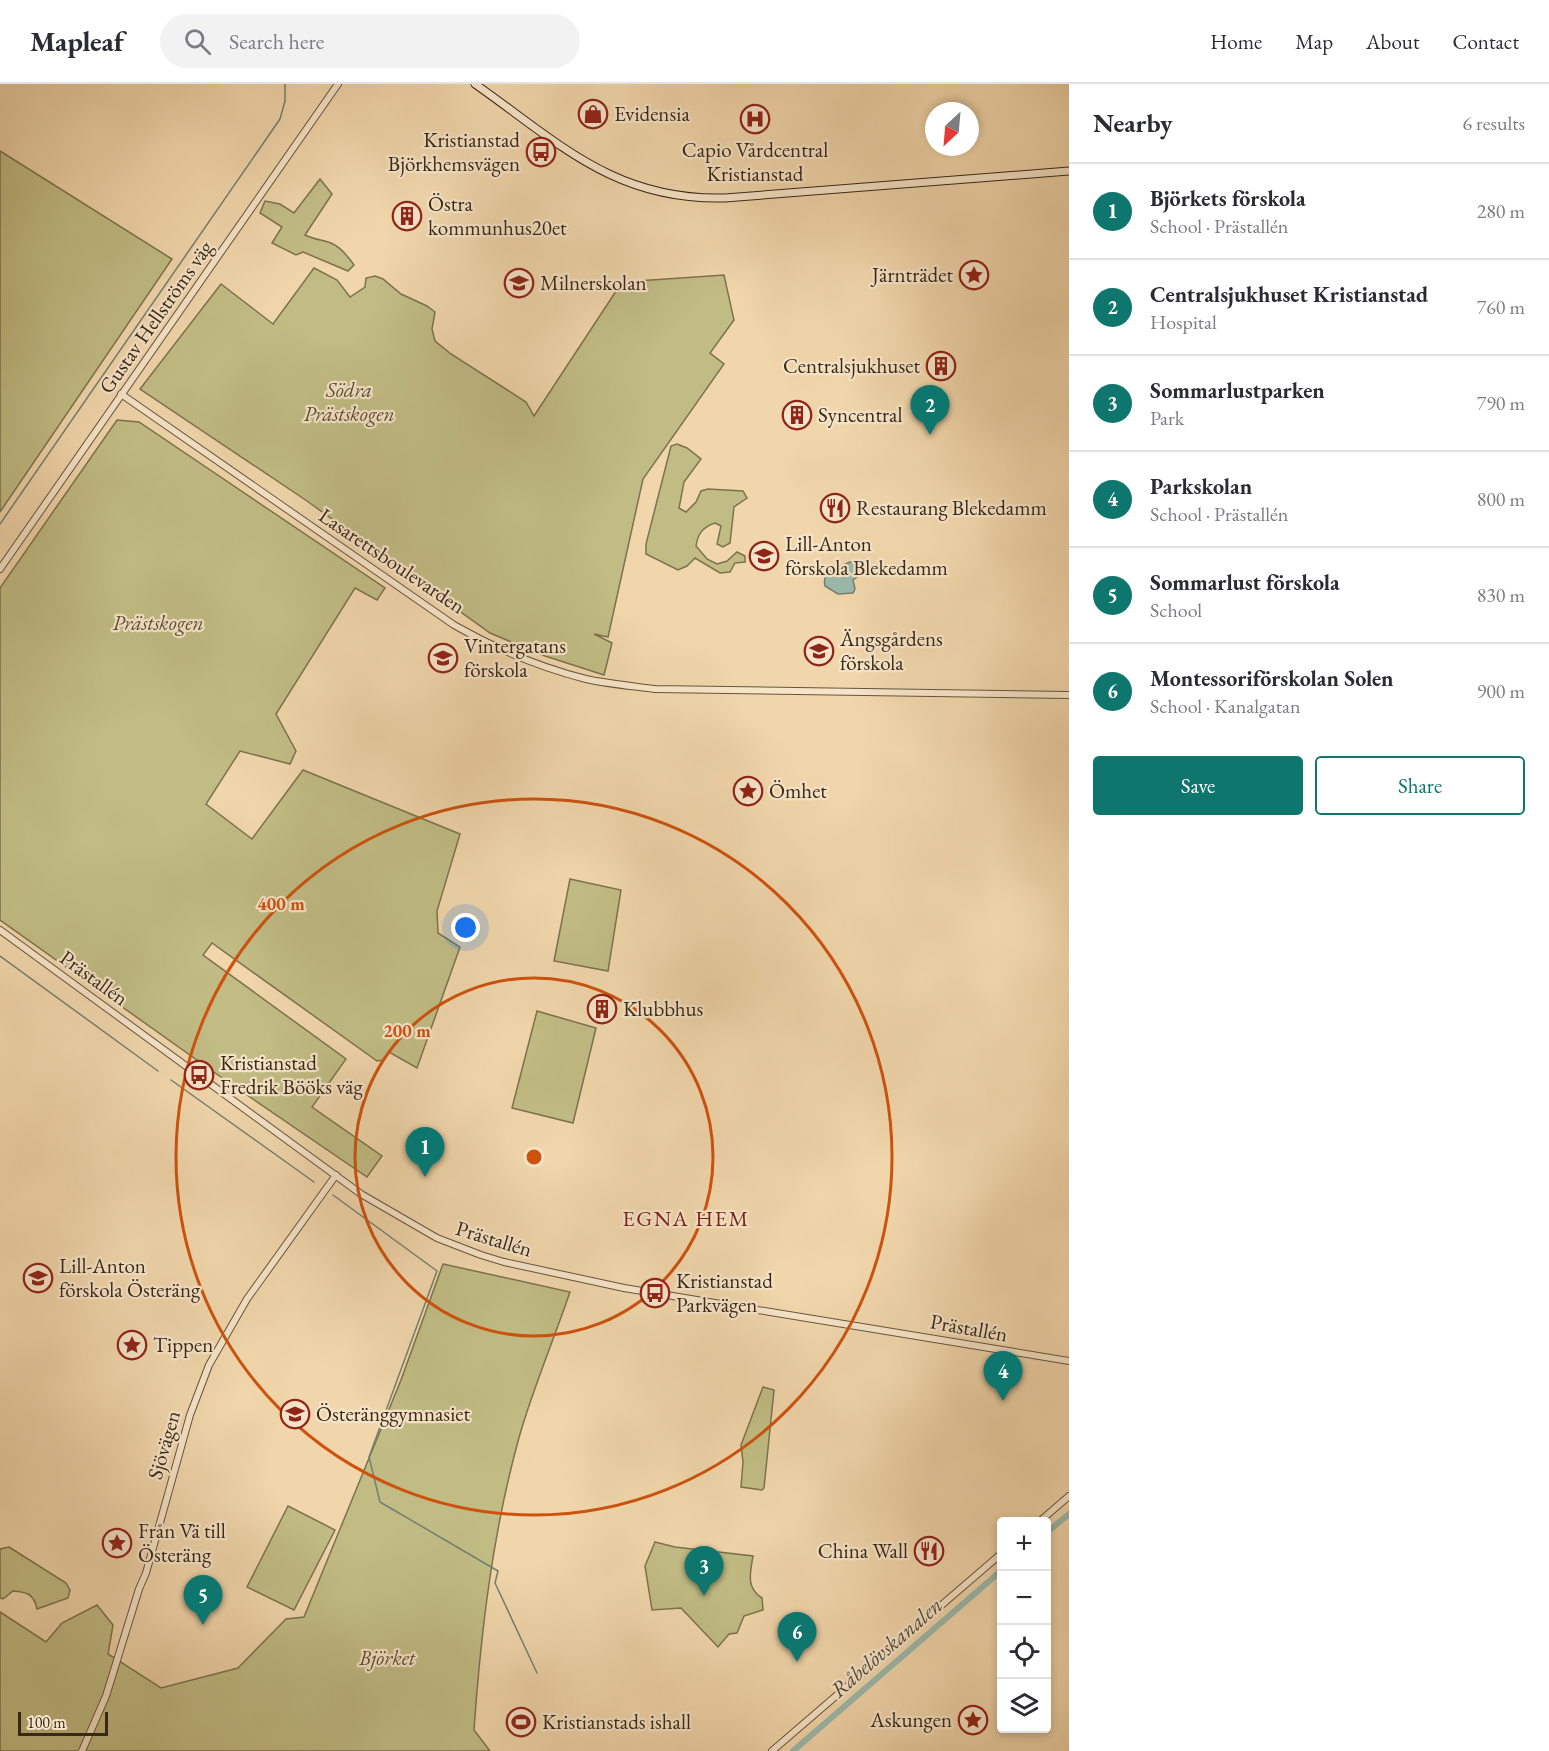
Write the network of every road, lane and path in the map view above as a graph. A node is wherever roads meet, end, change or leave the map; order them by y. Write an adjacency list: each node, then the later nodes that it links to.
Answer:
1 (338, 84): 4 (street, Gustav Hellströms väg)
2 (476, 84): 3 (main road)
3 (1068, 171)
4 (121, 394): 5 (street, Gustav Hellströms väg); 6 (street, Lasarettsboulevarden)
5 (0, 569)
6 (1069, 695)
7 (0, 930): 8 (street, Prästallén)
8 (336, 1175): 9 (street, Prästallén); 13 (street, Sjövägen)
9 (1069, 1361)
10 (1069, 1496): 11 (street)
11 (1044, 1517)
12 (997, 1557): 14 (street)
13 (82, 1751)
14 (772, 1751)

